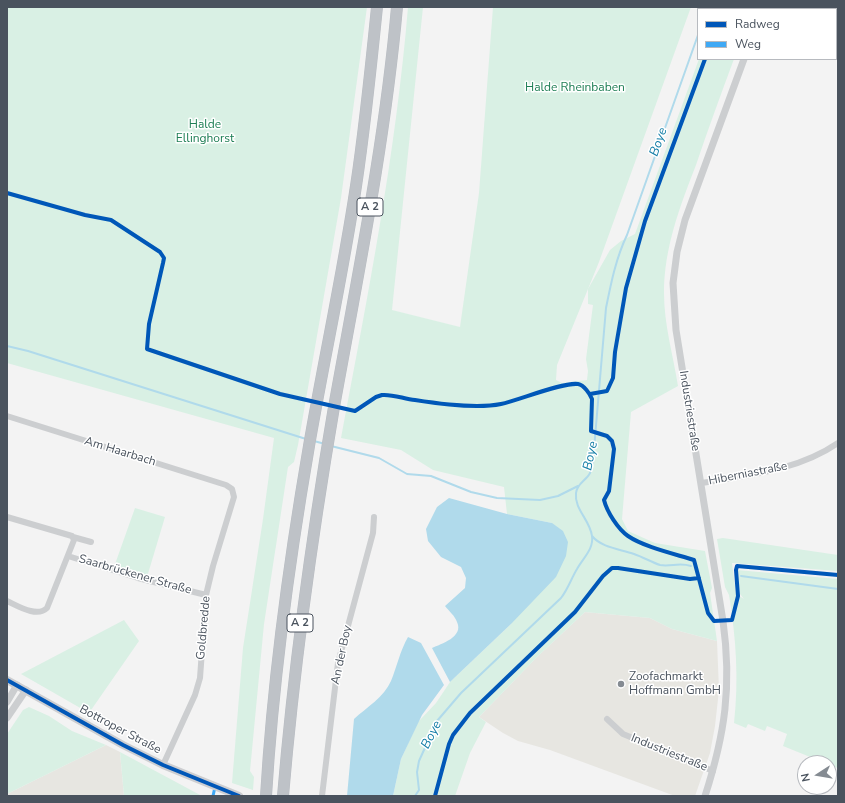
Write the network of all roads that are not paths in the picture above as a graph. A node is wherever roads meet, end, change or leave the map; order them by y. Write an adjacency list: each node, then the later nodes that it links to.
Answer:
1 (377, 7): 23 (highway, A 2)
2 (397, 7): 25 (highway, A 2)
3 (744, 60): 6 (street, Industriestraße)
4 (7, 416): 7 (street, Am Haarbach)
5 (838, 443): 6 (street, Hiberniastraße)
6 (701, 483): 22 (street, Industriestraße)
7 (232, 489): 13 (street, Goldbredde)
8 (7, 517): 10 (street)
9 (374, 517): 26 (street, An der Boy)
10 (73, 537): 11 (street); 12 (street)
11 (91, 542)
12 (68, 556): 13 (street, Saarbrückener Straße); 14 (street, Saarbrückener Straße)
13 (206, 595): 21 (street, Goldbredde)
14 (7, 601)
15 (7, 680): 16 (main road, Bottroper Straße)
16 (17, 685): 17 (main road, Bottroper Straße); 18 (street)
17 (26, 690): 19 (street); 21 (main road, Bottroper Straße)
18 (7, 702)
19 (7, 718)
20 (608, 719): 22 (street, Industriestraße)
21 (163, 765): 24 (main road, Bottroper Straße)
22 (713, 770): 27 (street, Industriestraße)
23 (266, 794)
24 (239, 796)
25 (283, 796)
26 (322, 796)
27 (705, 796)

